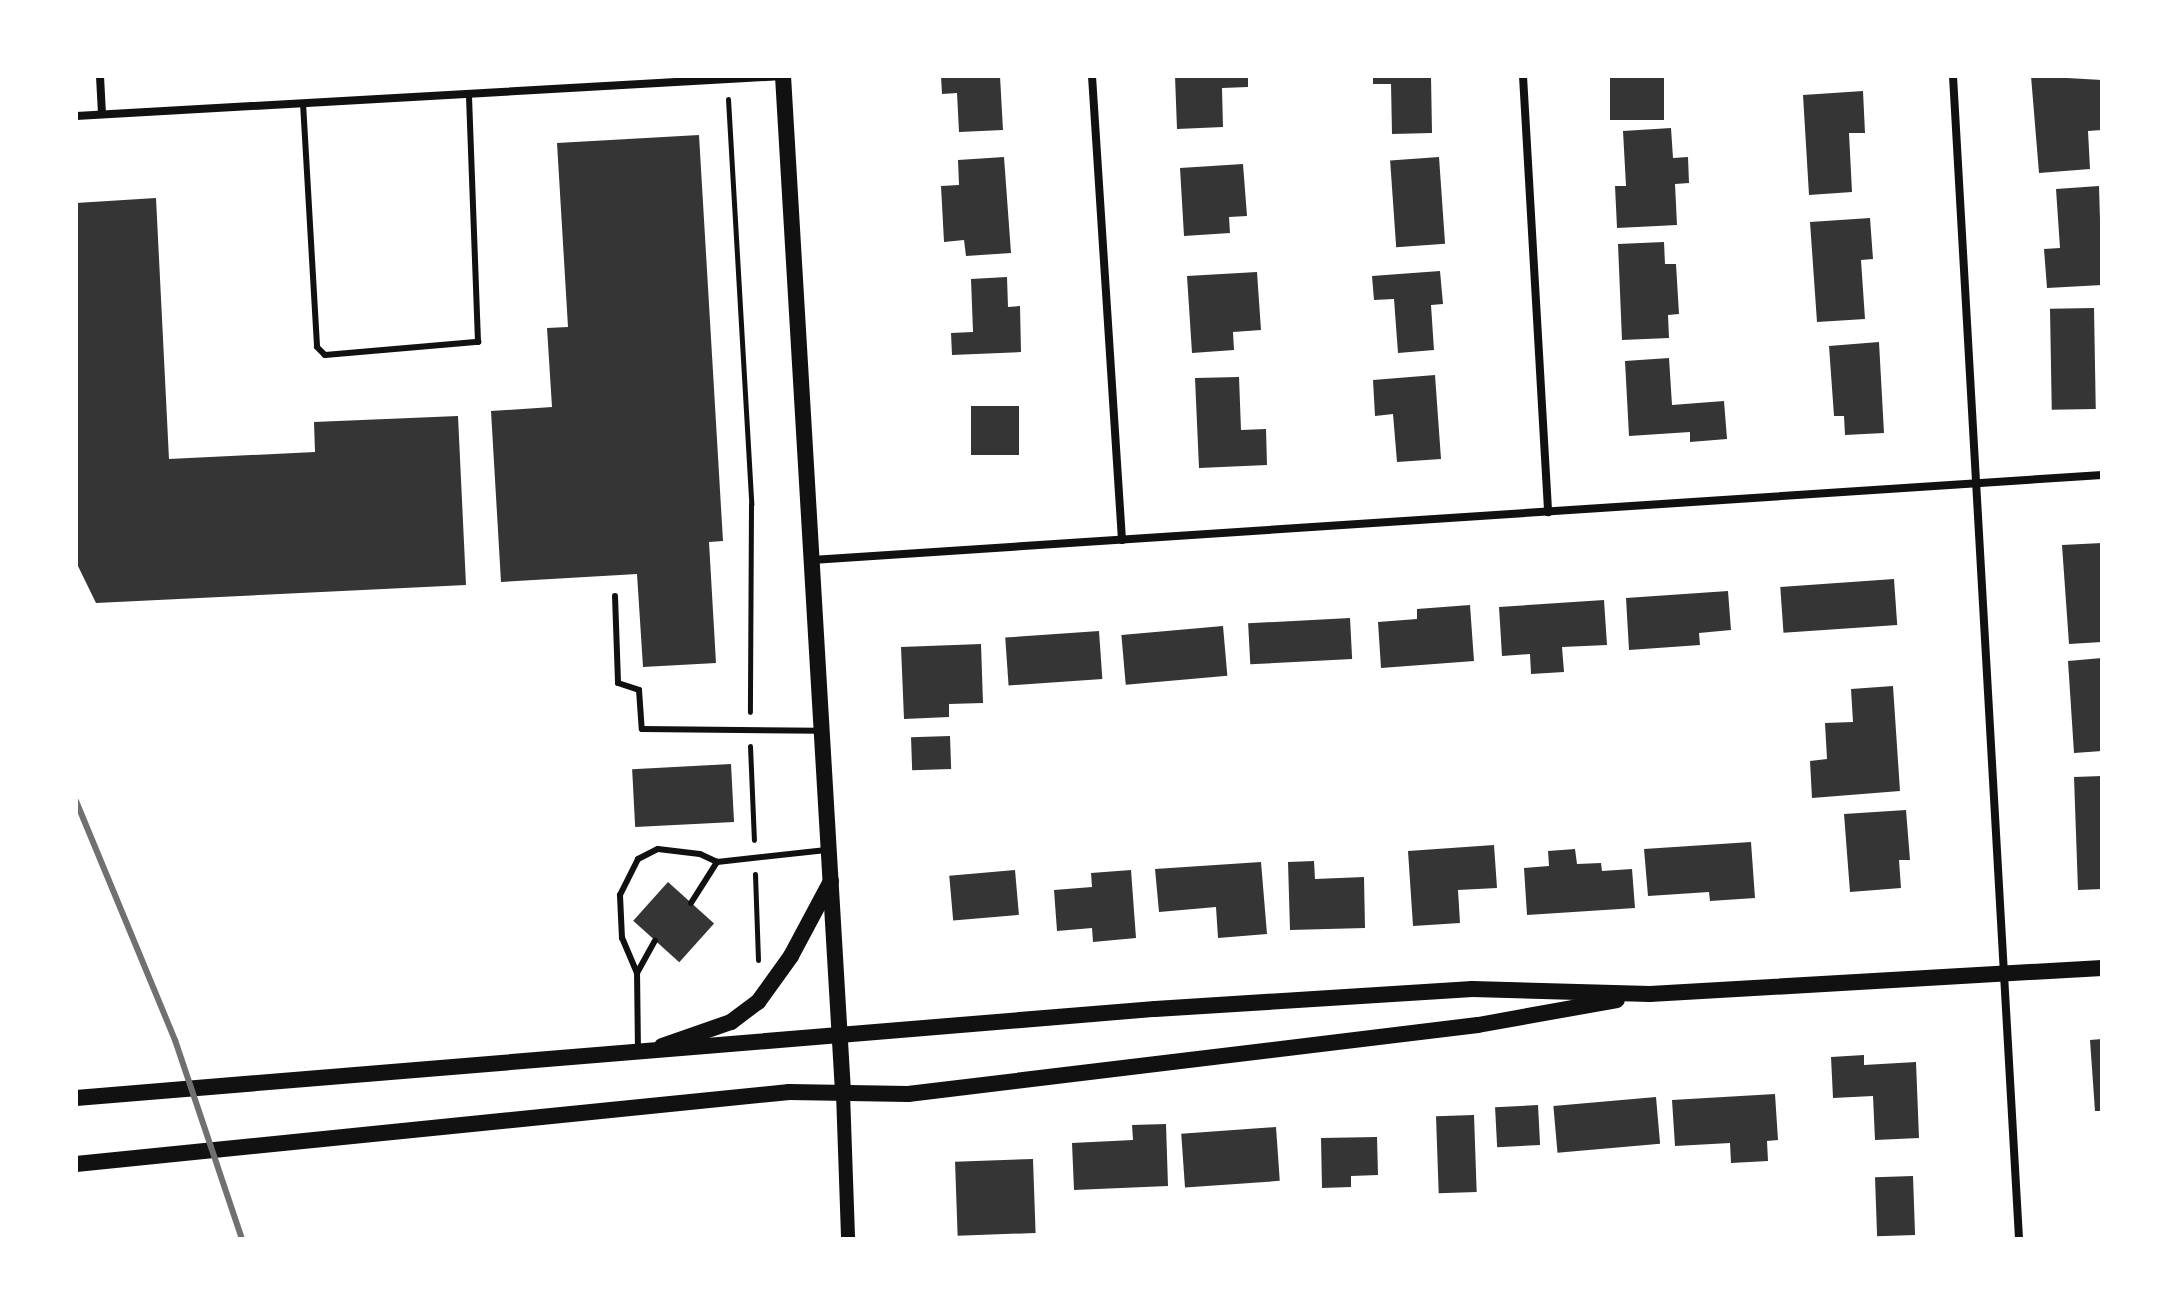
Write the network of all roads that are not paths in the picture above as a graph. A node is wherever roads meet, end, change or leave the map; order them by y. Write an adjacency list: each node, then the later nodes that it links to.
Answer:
1 (100, 76): 8 (street)
2 (783, 76): 6 (street); 14 (main road)
3 (1092, 76): 13 (street)
4 (1523, 76): 12 (street)
5 (1953, 76): 11 (street)
6 (469, 94): 7 (street); 7 (lane)
7 (303, 103): 8 (street)
8 (102, 114): 9 (street)
9 (76, 116)
10 (2102, 475): 11 (street)
11 (1976, 484): 12 (street); 24 (street)
12 (1548, 512): 13 (street)
13 (1122, 540): 14 (street)
14 (811, 560): 16 (main road)
15 (615, 596): 16 (lane)
16 (822, 731): 17 (main road)
17 (830, 849): 18 (lane); 19 (main road)
18 (717, 862): 20 (lane); 23 (lane)
19 (832, 880): 26 (main road); 27 (main road)
20 (691, 903)
21 (655, 941): 23 (lane)
22 (2102, 968): 24 (main road)
23 (637, 973): 27 (lane)
24 (2004, 975): 25 (main road); 32 (street)
25 (1650, 994): 26 (main road); 28 (main road)
26 (841, 1037): 27 (main road); 28 (main road)
27 (638, 1054): 29 (main road)
28 (843, 1093): 30 (main road); 31 (street)
29 (84, 1097)
30 (76, 1164)
31 (848, 1239)
32 (2019, 1239)

